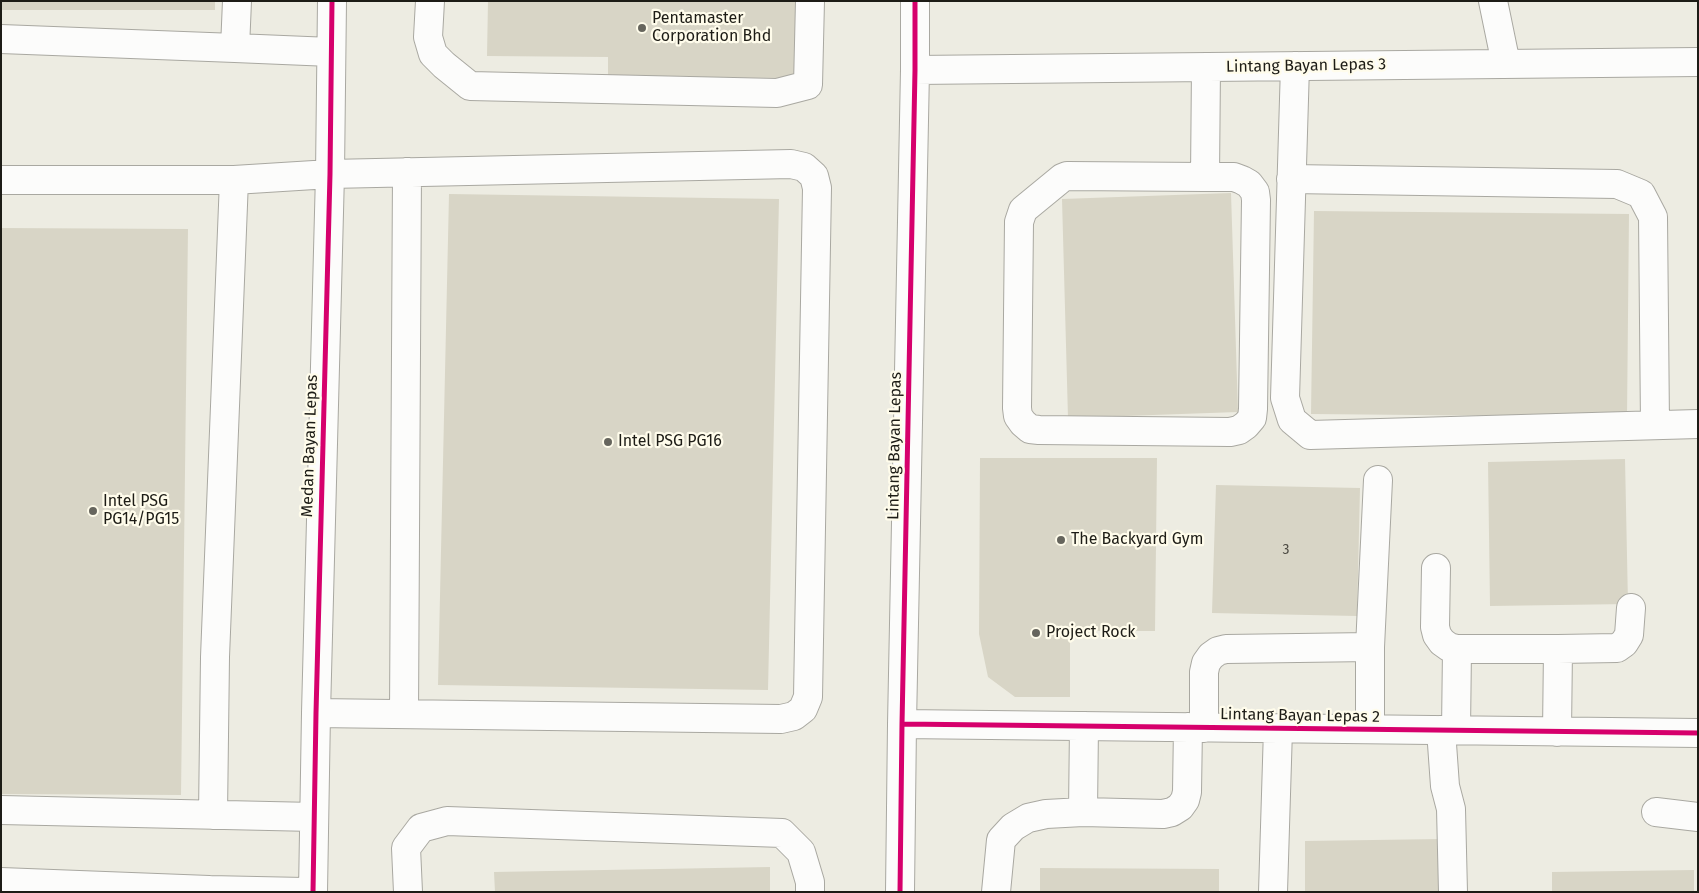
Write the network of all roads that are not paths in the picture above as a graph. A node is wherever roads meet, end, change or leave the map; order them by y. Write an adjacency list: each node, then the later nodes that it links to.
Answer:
1 (237, 1): 8 (street)
2 (332, 1): 9 (street, Medan Bayan Lepas)
3 (430, 1): 4 (street)
4 (810, 1)
5 (915, 1): 14 (street, Lintang Bayan Lepas)
6 (1492, 1): 11 (street)
7 (1, 39): 8 (street)
8 (235, 48): 9 (street)
9 (331, 52): 16 (street, Medan Bayan Lepas)
10 (1698, 62): 11 (street, Lintang Bayan Lepas 3)
11 (1506, 64): 12 (street, Lintang Bayan Lepas 3)
12 (1295, 66): 13 (street, Lintang Bayan Lepas 3); 18 (street)
13 (1206, 67): 14 (street, Lintang Bayan Lepas 3); 17 (street)
14 (915, 70): 31 (street, Lintang Bayan Lepas)
15 (407, 172): 16 (street); 30 (street); 30 (street)
16 (330, 174): 20 (street); 29 (street, Medan Bayan Lepas)
17 (1206, 177): 17 (street)
18 (1290, 179): 22 (street); 22 (street)
19 (1, 180): 20 (street)
20 (234, 180): 42 (street)
21 (1698, 424): 22 (street)
22 (1655, 425)
23 (1378, 480): 26 (street)
24 (1436, 568): 27 (street)
25 (1631, 608): 28 (street)
26 (1370, 647): 33 (street); 35 (street)
27 (1457, 649): 28 (street); 36 (street)
28 (1558, 649): 37 (street)
29 (316, 713): 30 (street); 43 (street, Medan Bayan Lepas)
30 (404, 714)
31 (902, 724): 32 (street, Lintang Bayan Lepas 2); 51 (street, Lintang Bayan Lepas)
32 (1084, 726): 33 (street, Lintang Bayan Lepas 2); 40 (street)
33 (1196, 727): 34 (street, Lintang Bayan Lepas 2); 40 (street)
34 (1278, 728): 35 (street, Lintang Bayan Lepas 2); 53 (street)
35 (1370, 729): 36 (street, Lintang Bayan Lepas 2)
36 (1449, 730): 37 (street, Lintang Bayan Lepas 2); 54 (street)
37 (1557, 732): 38 (street, Lintang Bayan Lepas 2)
38 (1698, 733)
39 (1, 810): 42 (street)
40 (1083, 812): 52 (street)
41 (1656, 812): 44 (street)
42 (213, 814): 43 (street)
43 (314, 817): 48 (street, Medan Bayan Lepas)
44 (1698, 817)
45 (1, 882): 46 (street)
46 (209, 891): 47 (street)
47 (304, 892)
48 (313, 892)
49 (408, 892): 50 (street)
50 (810, 892)
51 (900, 892)
52 (996, 892)
53 (1274, 892)
54 (1453, 892)

